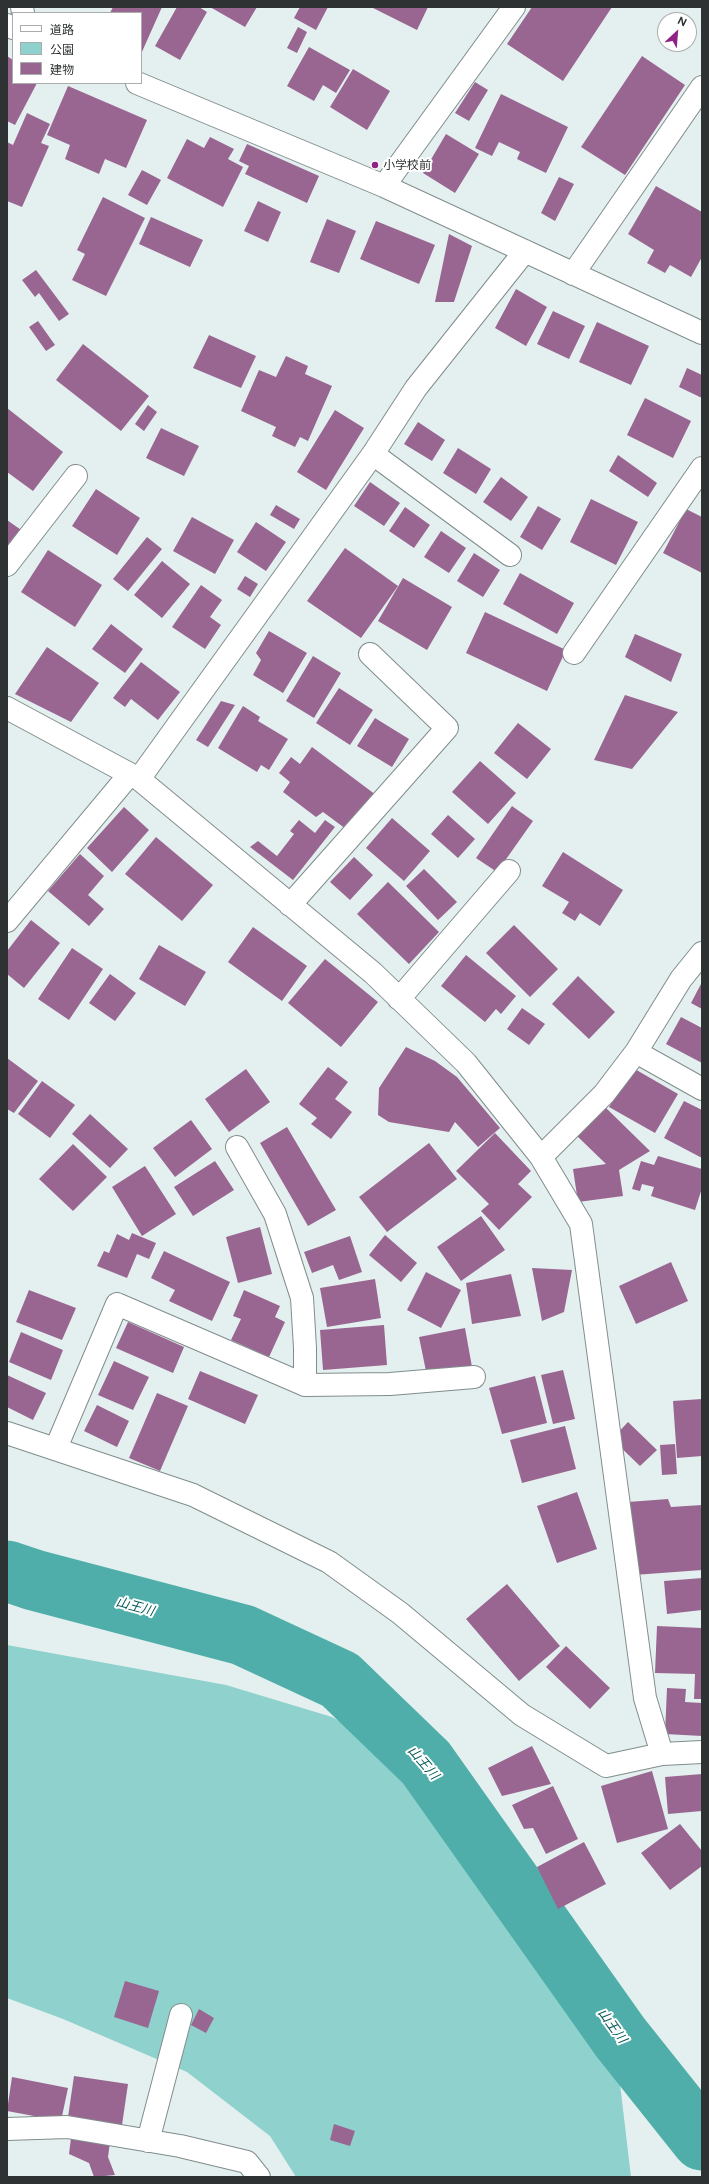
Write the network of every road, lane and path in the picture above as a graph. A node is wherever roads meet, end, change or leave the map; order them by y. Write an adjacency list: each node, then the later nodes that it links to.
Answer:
1 (514, 7): 4 (street)
2 (139, 84): 4 (street)
3 (702, 87): 6 (street)
4 (384, 186): 5 (street)
5 (525, 251): 6 (street); 8 (street)
6 (574, 274): 7 (street)
7 (702, 333)
8 (373, 454): 11 (street); 16 (street)
9 (702, 468): 13 (street)
10 (76, 476): 12 (street)
11 (510, 555)
12 (7, 565)
13 (574, 653)
14 (370, 654): 18 (street)
15 (7, 708): 16 (street)
16 (134, 777): 18 (street); 19 (street)
17 (509, 871): 21 (street)
18 (290, 904): 21 (street)
19 (7, 921)
20 (702, 953): 22 (street)
21 (399, 998): 25 (street)
22 (636, 1052): 23 (street); 25 (street)
23 (702, 1089)
24 (237, 1147): 27 (street)
25 (541, 1156): 31 (street)
26 (474, 1377): 27 (street)
27 (305, 1385): 29 (street)
28 (7, 1433): 29 (street)
29 (56, 1448): 31 (street)
30 (702, 1752): 31 (street)
31 (662, 1754)
32 (181, 2014): 34 (street)
33 (7, 2129): 34 (street)
34 (148, 2141): 35 (street)
35 (259, 2177)

